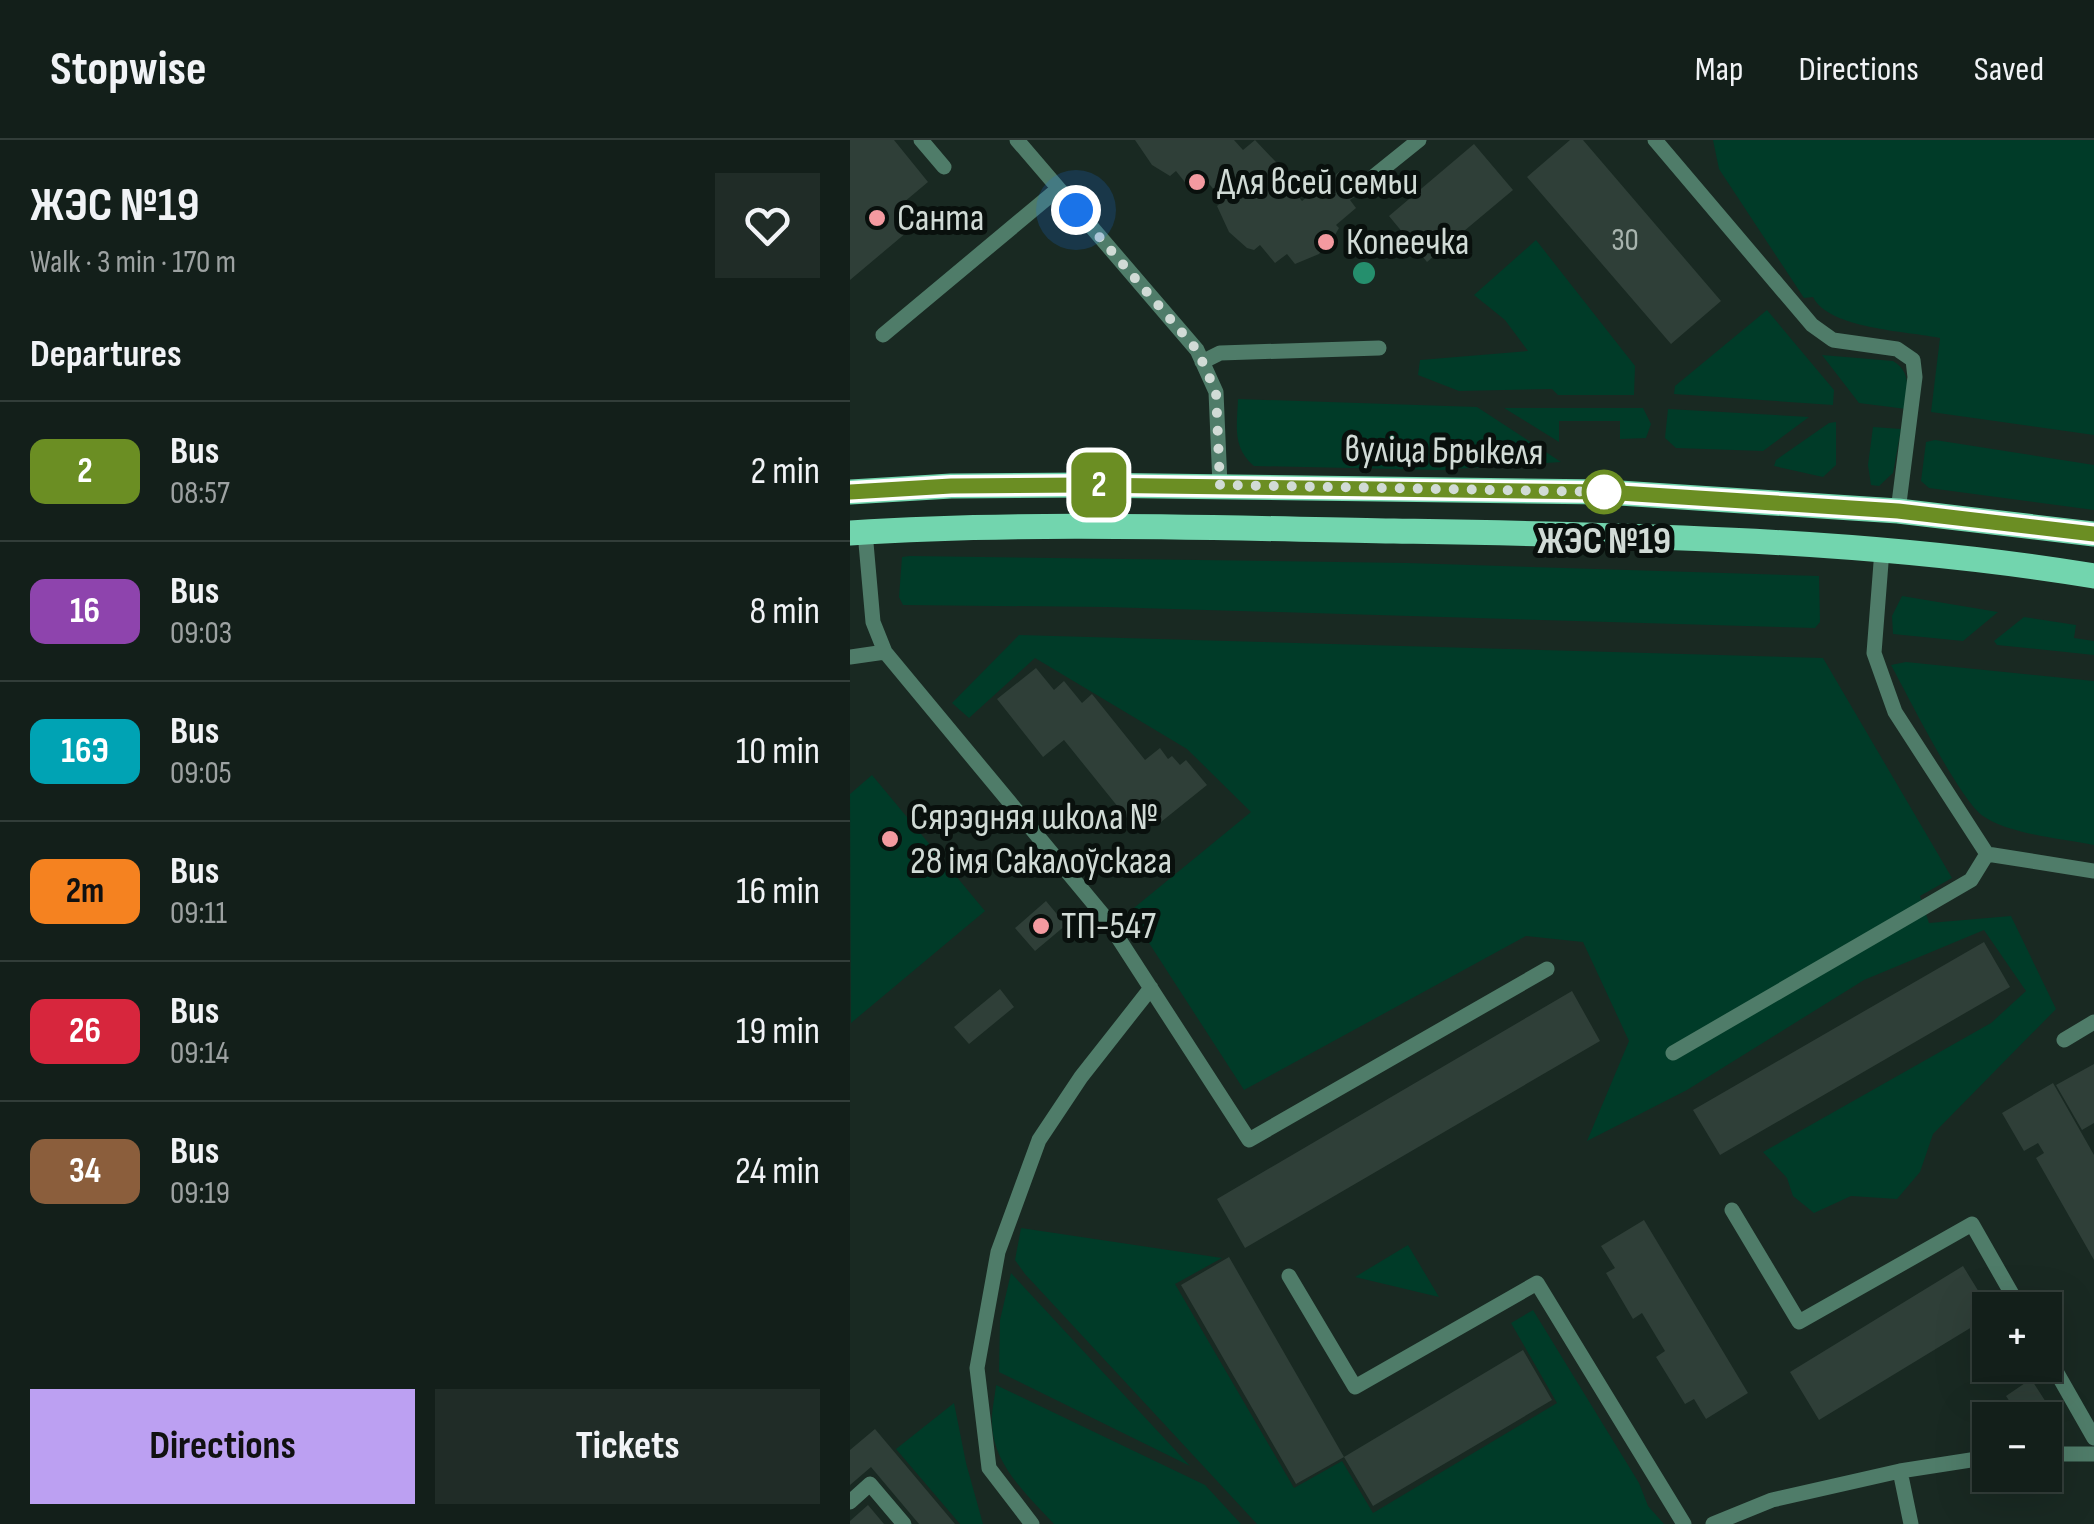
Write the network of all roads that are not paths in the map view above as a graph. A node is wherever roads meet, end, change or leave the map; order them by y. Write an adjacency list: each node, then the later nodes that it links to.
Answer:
1 (921, 140): 5 (lane)
2 (1017, 140): 7 (lane)
3 (1419, 140): 6 (lane)
4 (1655, 140): 13 (lane)
5 (944, 166)
6 (1363, 185)
7 (1058, 188): 8 (lane); 10 (lane)
8 (884, 336)
9 (1379, 348): 10 (lane)
10 (1202, 362): 11 (lane)
11 (1220, 485): 12 (main road, вуліца Брыкеля); 13 (main road, вуліца Брыкеля)
12 (850, 492)
13 (1898, 511): 15 (main road, вуліца Брыкеля)
14 (858, 532): 16 (main road); 18 (lane)
15 (2094, 534)
16 (1882, 550): 17 (main road); 20 (lane)
17 (2094, 576)
18 (886, 652): 19 (lane); 23 (lane)
19 (850, 656)
20 (1988, 854): 21 (lane); 26 (lane)
21 (2094, 871)
22 (1547, 968): 23 (lane)
23 (1151, 988): 38 (lane)
24 (2094, 1022): 25 (lane)
25 (2064, 1040)
26 (1673, 1054)
27 (1732, 1210): 29 (lane)
28 (1289, 1276): 39 (lane)
29 (2011, 1292)
30 (2062, 1382): 31 (lane)
31 (2094, 1438)
32 (2062, 1454): 33 (lane)
33 (2094, 1454)
34 (1972, 1460): 35 (lane)
35 (1900, 1472): 40 (lane); 41 (lane)
36 (850, 1502): 37 (lane)
37 (904, 1524)
38 (1032, 1524)
39 (1684, 1524)
40 (1713, 1524)
41 (1911, 1524)

